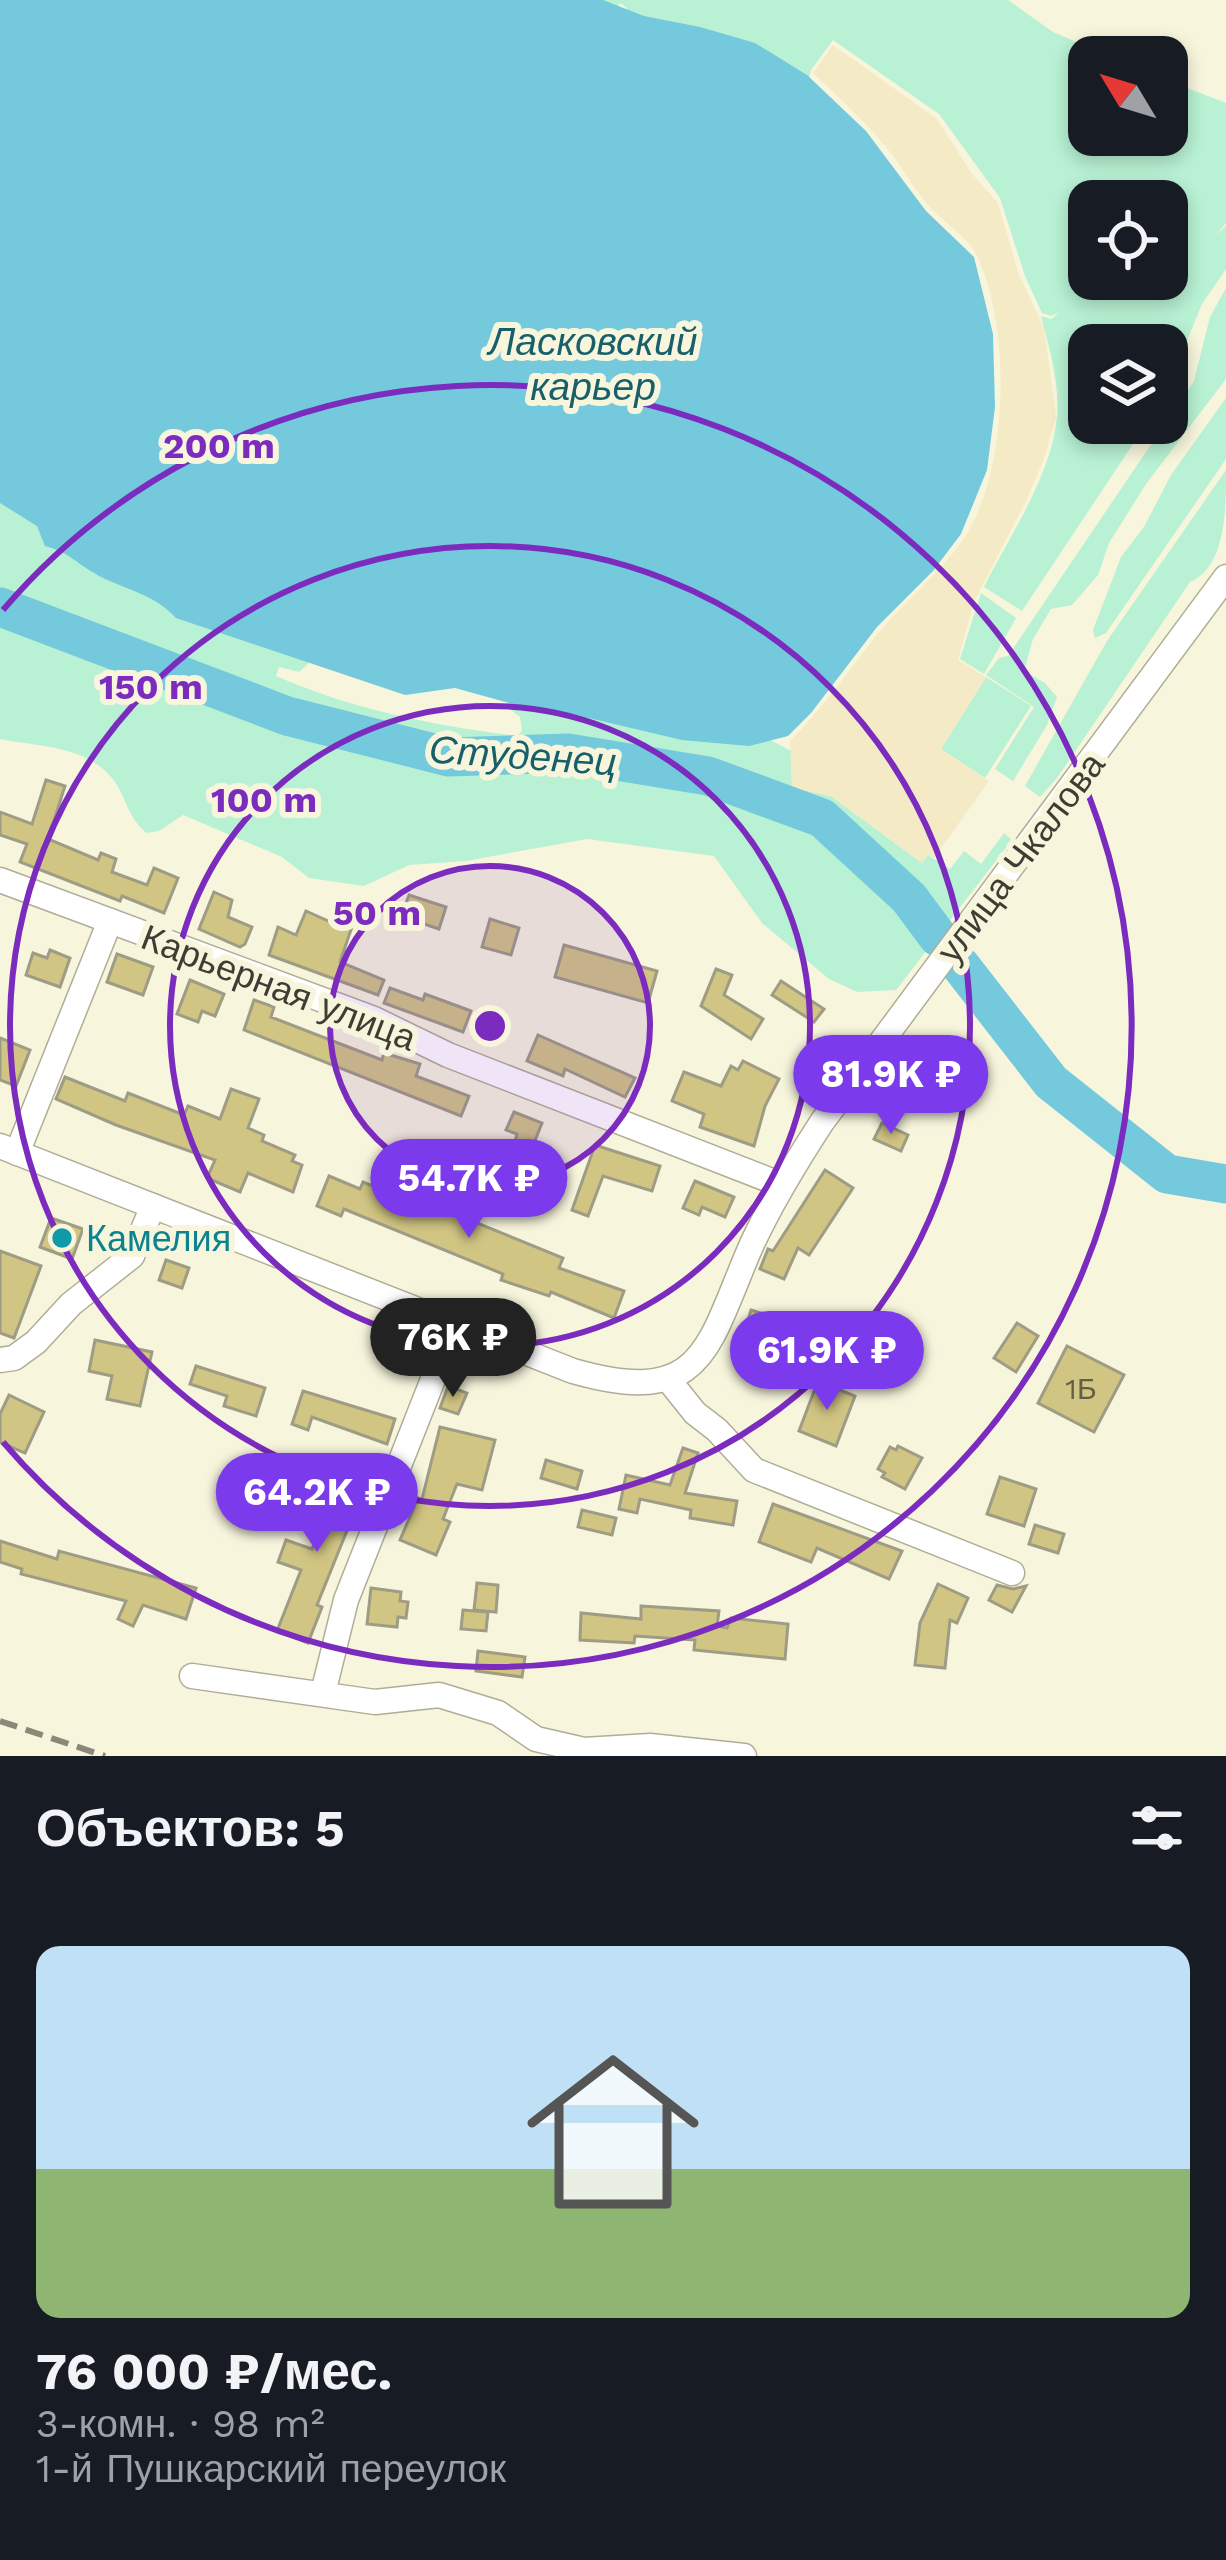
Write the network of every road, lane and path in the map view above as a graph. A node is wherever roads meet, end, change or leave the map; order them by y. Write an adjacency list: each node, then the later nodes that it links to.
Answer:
1 (1226, 577): 5 (street, улица Чкалова)
2 (0, 880): 3 (street, Карьерная улица)
3 (110, 921): 4 (street, Карьерная улица); 5 (street, Карьерная улица)
4 (8, 1150): 6 (street)
5 (782, 1185): 9 (street, улица Чкалова)
6 (152, 1206): 7 (street); 8 (street)
7 (454, 1326): 9 (street); 12 (street)
8 (0, 1360)
9 (668, 1378): 10 (street)
10 (1012, 1573)
11 (192, 1676): 12 (street)
12 (323, 1693): 13 (street)
13 (744, 1756)

